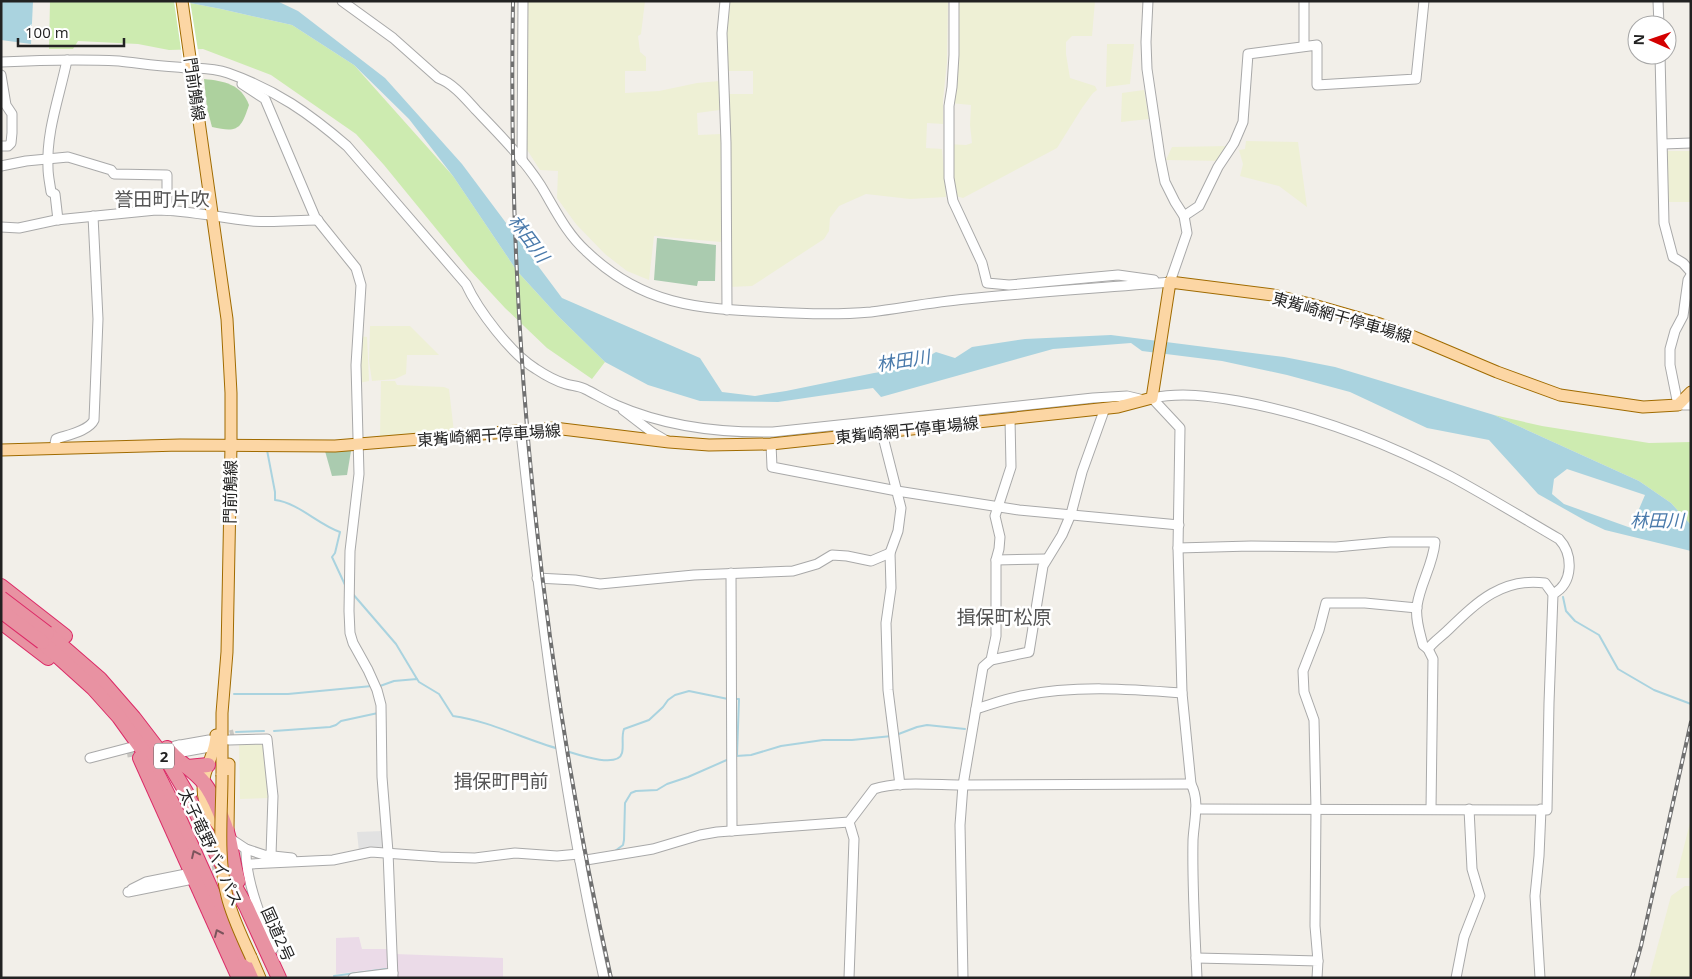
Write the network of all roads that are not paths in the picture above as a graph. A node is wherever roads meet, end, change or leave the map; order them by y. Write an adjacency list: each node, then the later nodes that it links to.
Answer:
1 (182, 1): 14 (main road, 門前鵤線)
2 (342, 1): 22 (street)
3 (523, 1): 22 (street)
4 (725, 1): 33 (street)
5 (954, 1): 32 (street)
6 (1148, 1): 26 (street)
7 (1304, 1): 11 (street)
8 (1424, 1): 11 (street)
9 (1658, 1): 10 (street)
10 (1659, 15)
11 (1304, 46): 26 (street)
12 (66, 60): 13 (street); 14 (street); 21 (street)
13 (1, 62)
14 (192, 65): 16 (street); 27 (main road, 門前鵤線)
15 (1660, 65): 19 (street)
16 (228, 73): 29 (street); 36 (street)
17 (1, 75): 20 (street)
18 (1691, 143): 19 (street)
19 (1663, 144): 31 (street)
20 (1, 146)
21 (48, 160): 23 (street); 24 (street); 28 (street)
22 (522, 161): 33 (street)
23 (1, 166)
24 (168, 210): 25 (street); 27 (street)
25 (93, 216): 28 (street); 47 (street)
26 (1184, 216): 32 (street)
27 (213, 217): 29 (street); 45 (main road, 門前鵤線)
28 (58, 220): 30 (street)
29 (318, 220): 46 (street)
30 (1, 227)
31 (1691, 273): 37 (street)
32 (1170, 282): 33 (street); 35 (main road); 37 (main road, 東觜崎網干停車場線)
33 (727, 310)
34 (1691, 392): 37 (main road)
35 (1148, 398): 36 (street); 39 (main road, 東觜崎網干停車場線); 52 (street); 60 (street)
36 (617, 405): 43 (street)
37 (1678, 405): 38 (street)
38 (1691, 405)
39 (1105, 408): 40 (main road, 東觜崎網干停車場線); 51 (street)
40 (1010, 419): 42 (main road, 東觜崎網干停車場線); 50 (street)
41 (521, 432): 43 (main road, 東觜崎網干停車場線); 46 (main road, 東觜崎網干停車場線); 58 (street)
42 (882, 432): 44 (main road, 東觜崎網干停車場線); 49 (street)
43 (669, 442): 44 (main road, 東觜崎網干停車場線)
44 (771, 444): 49 (street)
45 (231, 445): 46 (main road, 東觜崎網干停車場線); 47 (main road, 東觜崎網干停車場線); 65 (main road, 門前鵤線)
46 (359, 445): 92 (street)
47 (54, 448): 48 (main road, 東觜崎網干停車場線)
48 (1, 450)
49 (897, 491): 50 (street); 54 (street)
50 (998, 507): 51 (street); 56 (street)
51 (1070, 514): 52 (street); 55 (street)
52 (1179, 525): 53 (street)
53 (1178, 548): 62 (street); 70 (street)
54 (890, 553): 57 (street); 80 (street)
55 (1046, 559): 56 (street); 69 (street)
56 (996, 560): 69 (street)
57 (731, 573): 58 (street); 89 (street)
58 (537, 578): 95 (street)
59 (1, 586): 66 (highway)
60 (1553, 594): 67 (street); 87 (street)
61 (1, 598): 66 (highway, 太子竜野バイパス / 2, bridge)
62 (1417, 608): 67 (street); 84 (street)
63 (1, 611): 66 (highway, 太子竜野バイパス / 2, bridge)
64 (1, 622): 66 (highway)
65 (228, 627): 68 (main road, 門前鵤線); 73 (main road)
66 (42, 635): 75 (highway); 77 (highway); 82 (highway, 太子竜野バイパス / 2); 94 (highway, 太子竜野バイパス / 2)
67 (1428, 648): 85 (street)
68 (227, 652): 72 (main road); 107 (main road, 門前鵤線, bridge)
69 (991, 660): 71 (street)
70 (1182, 694): 71 (street); 79 (street)
71 (976, 709): 81 (street)
72 (231, 737): 90 (main road); 93 (street)
73 (212, 743): 74 (street); 76 (main road)
74 (176, 746)
75 (133, 753): 82 (highway); 99 (highway)
76 (208, 765): 77 (highway); 78 (main road)
77 (188, 767): 78 (highway)
78 (204, 782): 90 (highway)
79 (1191, 784): 81 (street); 83 (street)
80 (900, 785): 81 (street); 88 (street)
81 (963, 785): 114 (street)
82 (175, 809): 99 (highway, 太子竜野バイパス / 2, one-way to 82)
83 (1196, 809): 84 (street); 102 (street)
84 (1316, 809): 85 (street); 103 (street)
85 (1431, 809): 86 (street)
86 (1469, 809): 87 (street); 117 (street)
87 (1541, 809): 118 (street)
88 (849, 822): 89 (street); 113 (street)
89 (732, 830): 95 (street)
90 (228, 837): 91 (street); 96 (highway)
91 (246, 849): 93 (street); 96 (street); 101 (street)
92 (388, 852): 95 (street); 97 (street); 104 (street)
93 (271, 855): 97 (street)
94 (218, 856): 100 (highway, 太子竜野バイパス / 2); 108 (highway, 2)
95 (580, 858): 112 (street)
96 (233, 860): 100 (highway)
97 (302, 861): 98 (street)
98 (251, 864)
99 (195, 877): 99 (street); 105 (highway, one-way to 99); 106 (highway, 太子竜野バイパス / 2)
100 (246, 906): 101 (highway, 国道2号 / 2)
101 (270, 952): 109 (highway, 国道2号 / 2); 110 (street)
102 (1196, 958): 103 (street); 115 (street)
103 (1318, 961): 116 (street)
104 (393, 975): 111 (street)
105 (239, 978)
106 (251, 978)
107 (260, 978)
108 (270, 978)
109 (279, 978)
110 (285, 978)
111 (353, 978)
112 (604, 978)
113 (849, 978)
114 (963, 978)
115 (1197, 978)
116 (1317, 978)
117 (1456, 978)
118 (1540, 978)

